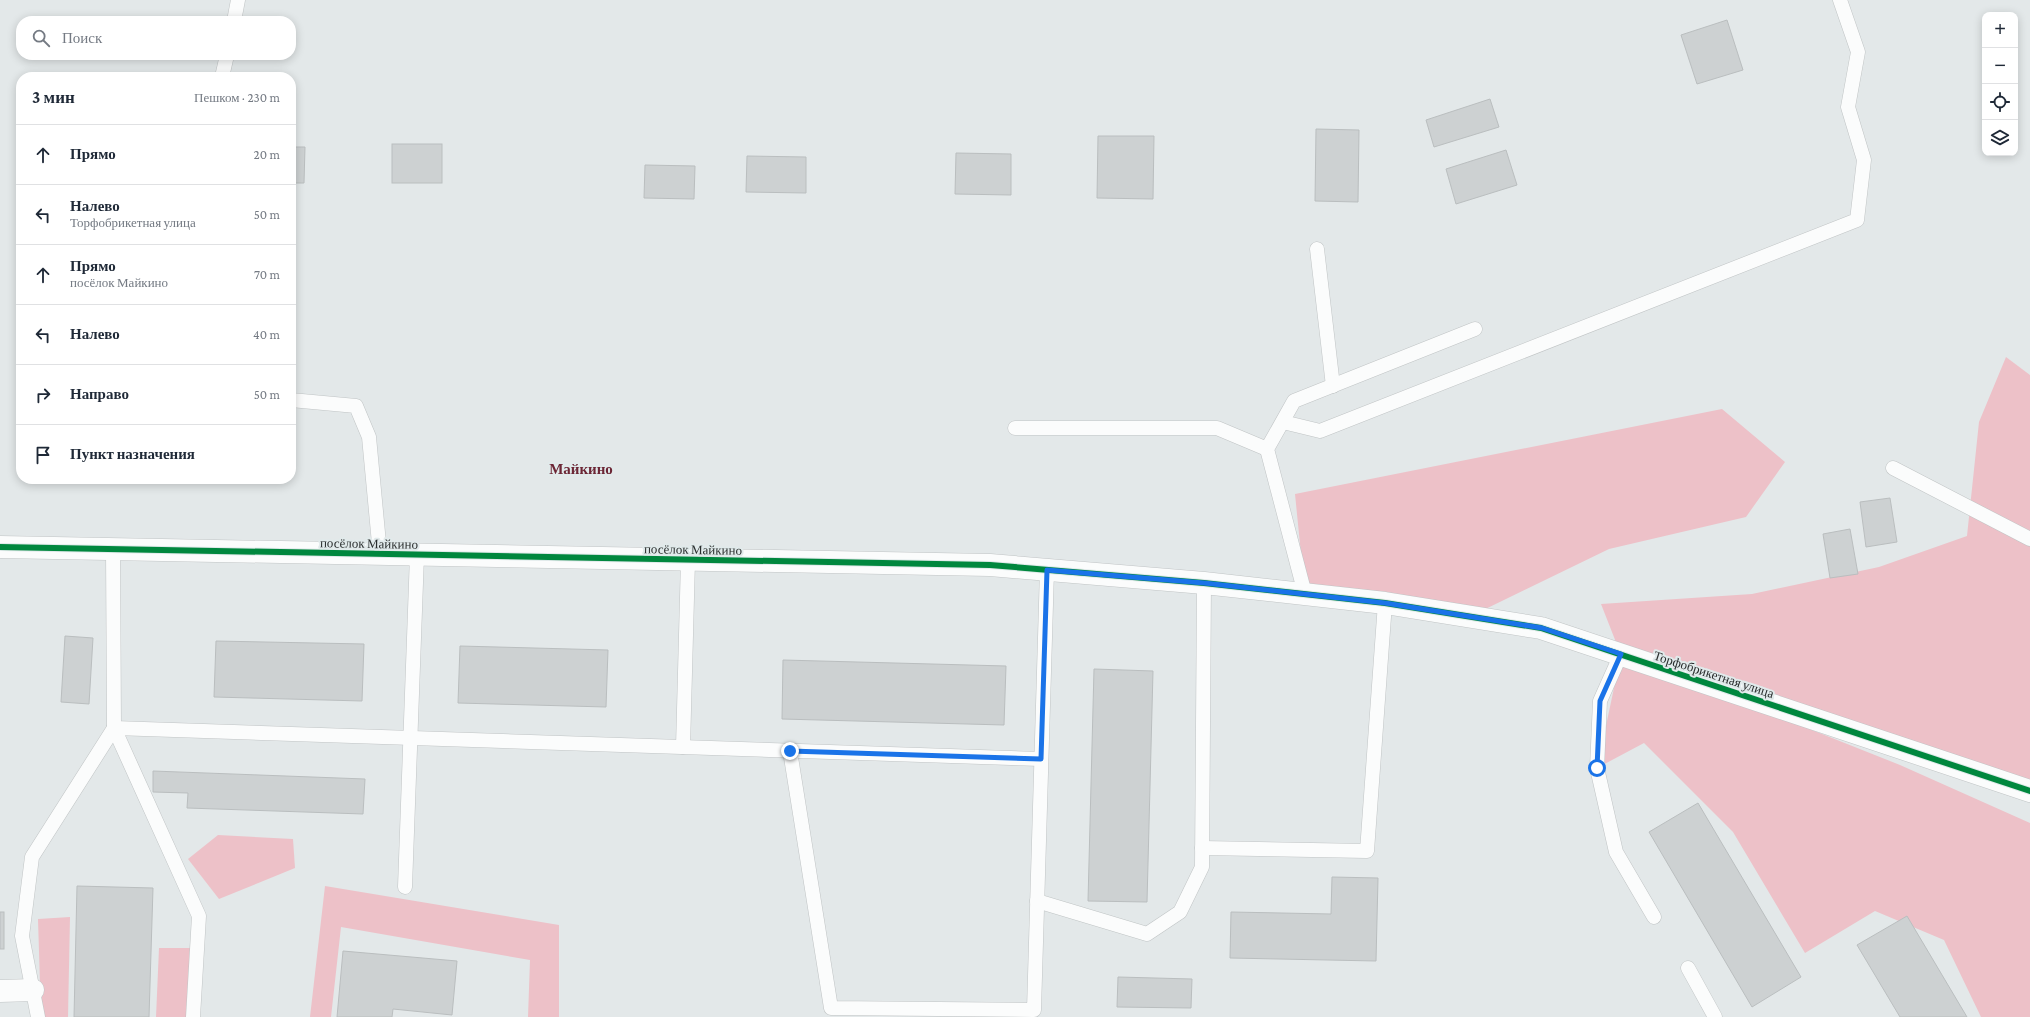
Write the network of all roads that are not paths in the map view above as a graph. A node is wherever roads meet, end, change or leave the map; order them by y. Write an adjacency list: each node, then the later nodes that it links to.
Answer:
1 (238, 0): 3 (lane)
2 (1840, 0): 10 (lane)
3 (235, 16)
4 (226, 60): 5 (lane)
5 (223, 72)
6 (1317, 249): 8 (lane)
7 (1475, 329): 8 (lane)
8 (1333, 386): 10 (lane)
9 (296, 400): 17 (lane)
10 (1282, 422): 12 (lane)
11 (1015, 428): 12 (lane)
12 (1268, 449): 22 (lane)
13 (1893, 468): 14 (lane)
14 (2030, 539)
15 (0, 547): 16 (street, посёлок Майкино)
16 (113, 549): 17 (street, посёлок Майкино); 25 (lane)
17 (380, 554): 18 (street, посёлок Майкино)
18 (417, 555): 19 (street, посёлок Майкино); 26 (lane)
19 (688, 560): 20 (street, посёлок Майкино); 27 (lane)
20 (1047, 570): 21 (street, посёлок Майкино); 29 (lane)
21 (1204, 583): 22 (street, посёлок Майкино); 31 (lane)
22 (1305, 594): 23 (street, посёлок Майкино)
23 (1385, 603): 24 (street, Торфобрикетная улица); 31 (lane)
24 (1621, 654): 30 (street, Торфобрикетная улица); 34 (lane)
25 (114, 728): 26 (lane); 36 (lane); 39 (lane)
26 (410, 738): 27 (lane); 32 (lane)
27 (683, 747): 28 (lane)
28 (790, 751): 29 (lane); 33 (lane)
29 (1041, 759): 33 (lane)
30 (2030, 791)
31 (1202, 848): 33 (lane)
32 (404, 887)
33 (1037, 901)
34 (1654, 917)
35 (1688, 968): 40 (lane)
36 (33, 990): 37 (street); 38 (lane)
37 (0, 991)
38 (38, 1017)
39 (193, 1017)
40 (1715, 1017)

